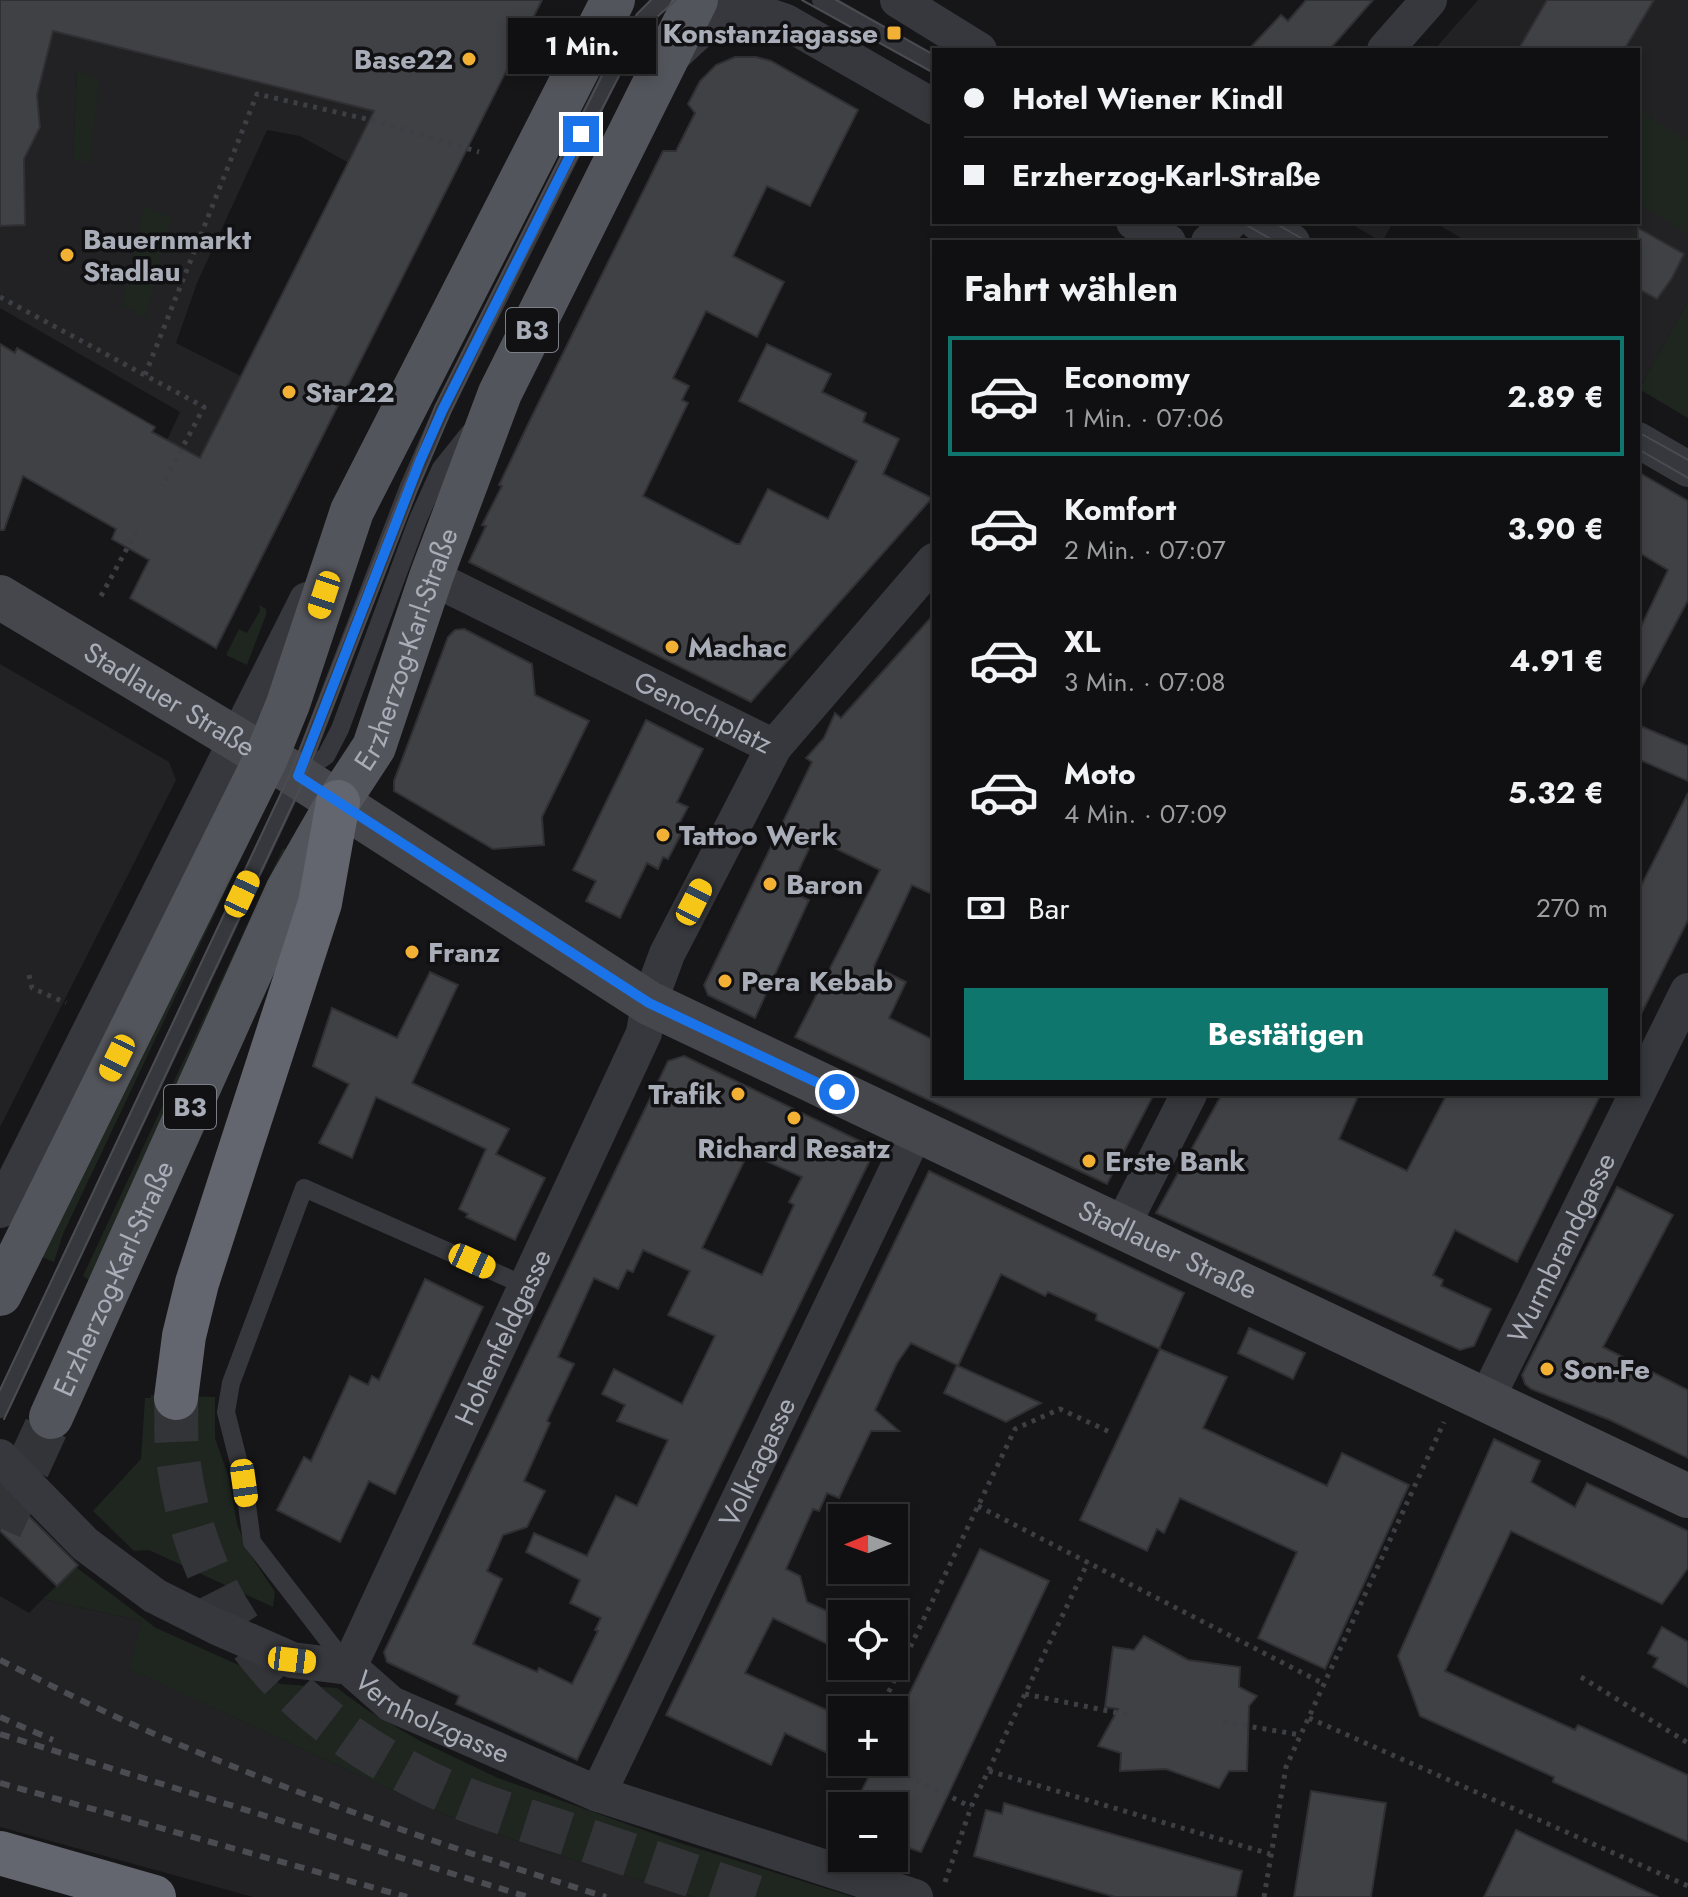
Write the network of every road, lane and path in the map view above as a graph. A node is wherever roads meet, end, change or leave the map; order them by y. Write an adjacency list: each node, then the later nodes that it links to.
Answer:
1 (616, 0): 11 (lane, Erzherzog-Karl-Straße); 32 (main road, Erzherzog-Karl-Straße)
2 (662, 0): 11 (lane, Erzherzog-Karl-Straße)
3 (696, 0): 9 (main road, Erzherzog-Karl-Straße / B3)
4 (821, 0): 10 (lane)
5 (898, 0): 7 (street)
6 (1429, 0): 8 (street)
7 (976, 48)
8 (1387, 48)
9 (668, 60): 12 (street); 22 (main road, Erzherzog-Karl-Straße / B3)
10 (932, 63)
11 (608, 79): 32 (lane, Erzherzog-Karl-Straße)
12 (932, 106)
13 (479, 152): 21 (path)
14 (1137, 224): 17 (street)
15 (1228, 224): 18 (street)
16 (1260, 224): 19 (street)
17 (1165, 240)
18 (1211, 240)
19 (1288, 240)
20 (0, 297): 21 (path)
21 (145, 375): 25 (path)
22 (500, 393): 28 (main road, Erzherzog-Karl-Straße / B3); 32 (lane, Erzherzog-Karl-Straße)
23 (1640, 441): 24 (street)
24 (1688, 469)
25 (162, 486)
26 (136, 532): 29 (path)
27 (932, 563): 31 (street)
28 (431, 577): 31 (street, Genochplatz); 33 (main road, Erzherzog-Karl-Straße / B3)
29 (101, 596)
30 (0, 597): 32 (street, Stadlauer Straße)
31 (774, 747): 37 (street, Genochplatz)
32 (267, 758): 33 (street, Stadlauer Straße); 42 (street, Erzherzog-Karl-Straße); 45 (main road, Erzherzog-Karl-Straße); 48 (lane, Erzherzog-Karl-Straße)
33 (338, 802): 37 (street); 46 (highway); 49 (main road, Erzherzog-Karl-Straße / B3)
34 (29, 975): 36 (path)
35 (1688, 991): 38 (street, Wurmbrandgasse)
36 (62, 1002)
37 (649, 1003): 41 (street, Stadlauer Straße); 44 (street, Hohenfeldgasse)
38 (1640, 1089)
39 (1188, 1096): 43 (street)
40 (1636, 1096): 47 (street, Wurmbrandgasse)
41 (916, 1130): 43 (street, Stadlauer Straße); 67 (street, Volkragasse)
42 (0, 1210)
43 (1121, 1228): 47 (street, Stadlauer Straße)
44 (526, 1286): 55 (street, Hohenfeldgasse); 55 (lane)
45 (0, 1294)
46 (176, 1398)
47 (1467, 1406): 52 (street, Stadlauer Straße); 57 (path)
48 (0, 1409)
49 (51, 1417)
50 (1112, 1433): 53 (path)
51 (0, 1457): 55 (street, Vernholzgasse)
52 (1688, 1496)
53 (978, 1506): 54 (path); 59 (path)
54 (1088, 1562): 57 (path); 58 (path)
55 (349, 1667): 67 (street, Vernholzgasse)
56 (1581, 1677): 64 (path)
57 (1324, 1684): 61 (path)
58 (1025, 1694): 60 (path); 65 (path)
59 (887, 1696)
60 (1128, 1715)
61 (1308, 1718): 63 (path); 71 (path)
62 (1223, 1722): 63 (path)
63 (1301, 1735): 70 (path)
64 (1688, 1743)
65 (989, 1771): 68 (path); 70 (path)
66 (908, 1776): 68 (path)
67 (598, 1794): 72 (street, Vernholzgasse)
68 (971, 1807): 72 (path)
69 (0, 1853): 73 (highway)
70 (1270, 1854): 74 (path)
71 (1688, 1886)
72 (930, 1889)
73 (154, 1897)
74 (1264, 1897)

